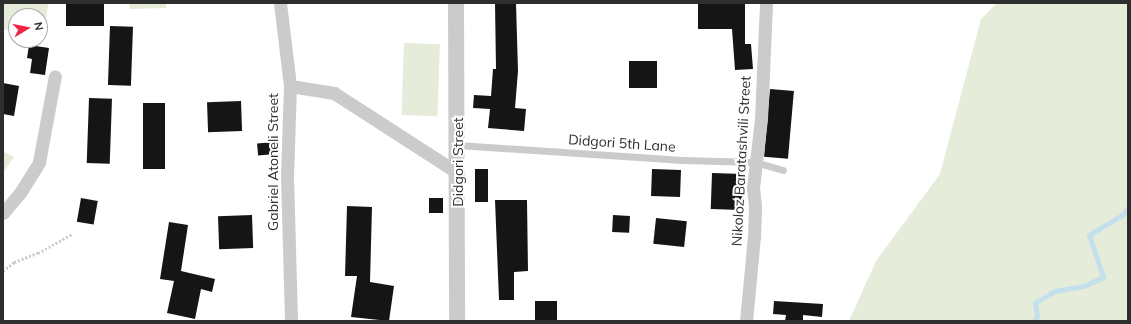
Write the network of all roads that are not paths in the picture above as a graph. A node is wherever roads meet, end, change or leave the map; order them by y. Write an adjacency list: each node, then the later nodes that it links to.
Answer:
1 (280, 3): 5 (street, Gabriel Atoneli Street)
2 (456, 3): 6 (street, Didgori Street)
3 (766, 3): 7 (street, Nikoloz Baratashvili Street)
4 (55, 76): 10 (street)
5 (290, 86): 9 (street); 11 (street, Gabriel Atoneli Street)
6 (458, 145): 7 (lane, Didgori 5th Lane); 9 (street, Didgori Street)
7 (755, 162): 8 (lane, Didgori 5th Lane); 13 (street, Nikoloz Baratashvili Street)
8 (783, 170)
9 (458, 173): 12 (street, Didgori Street)
10 (3, 213)
11 (291, 321)
12 (458, 321)
13 (746, 321)

